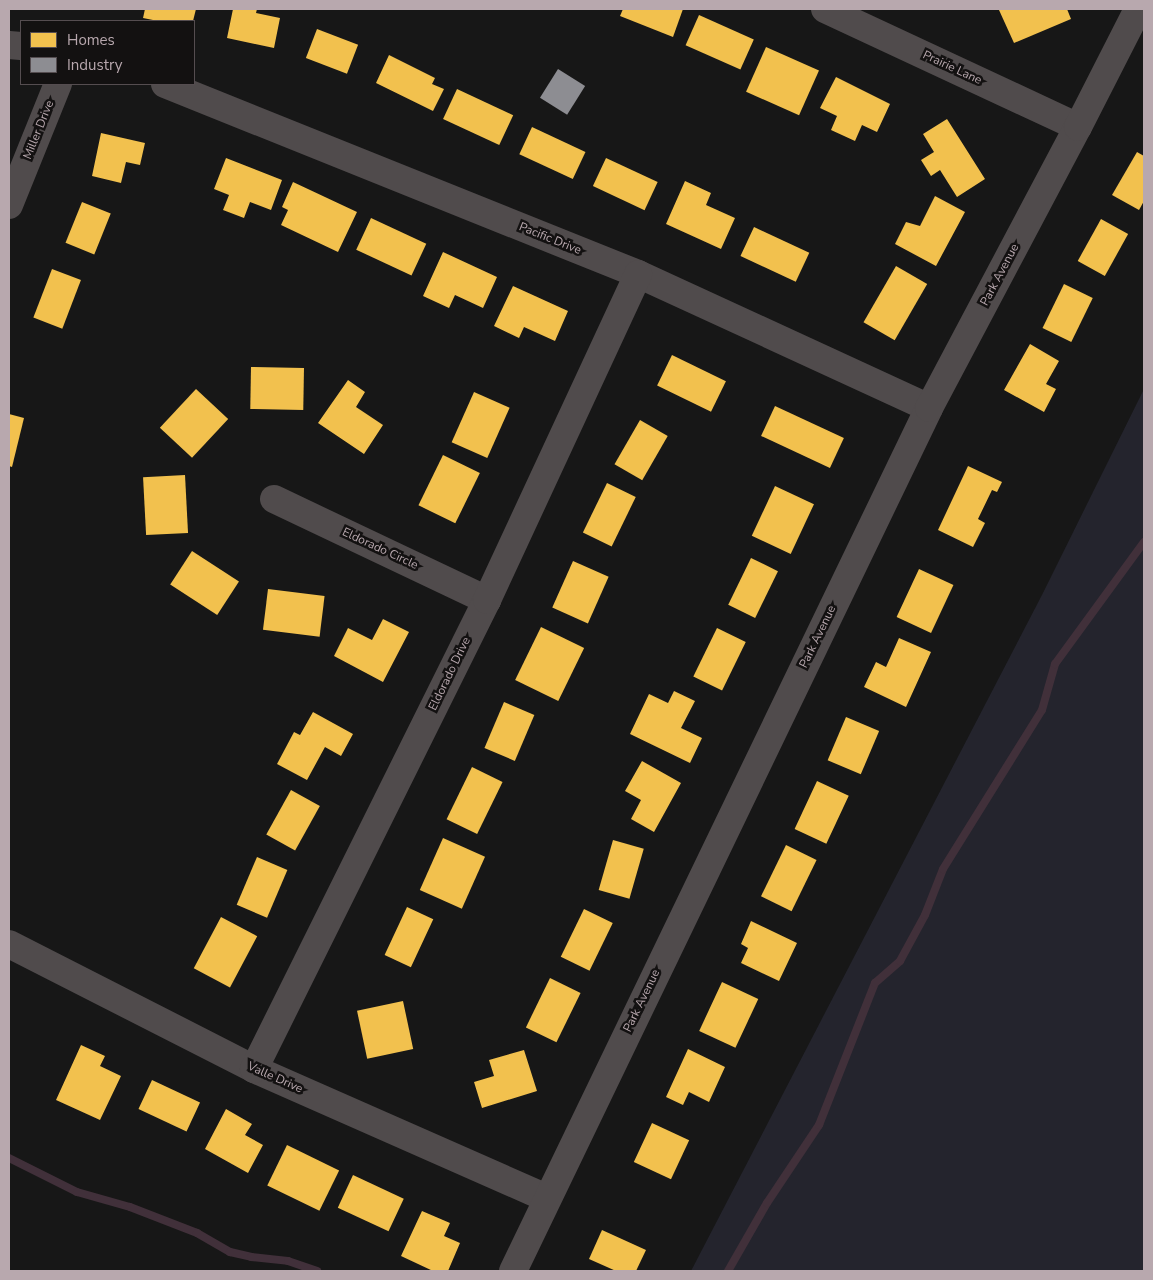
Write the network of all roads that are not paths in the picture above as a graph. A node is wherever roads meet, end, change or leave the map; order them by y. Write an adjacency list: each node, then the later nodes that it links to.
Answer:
1 (826, 9): 5 (street, Prairie Lane)
2 (1138, 9): 5 (street, Park Avenue)
3 (58, 85): 6 (street, Miller Drive)
4 (167, 85): 7 (street, Pacific Drive)
5 (1078, 126): 8 (street, Park Avenue)
6 (9, 205)
7 (638, 274): 8 (street, Pacific Drive); 10 (street, Eldorado Drive)
8 (929, 408): 13 (street, Park Avenue)
9 (274, 499): 10 (street, Eldorado Circle)
10 (487, 600): 12 (street, Eldorado Drive)
11 (9, 944): 12 (street, Valle Drive)
12 (254, 1069): 13 (street, Valle Drive)
13 (547, 1198): 14 (street, Park Avenue)
14 (513, 1271)

